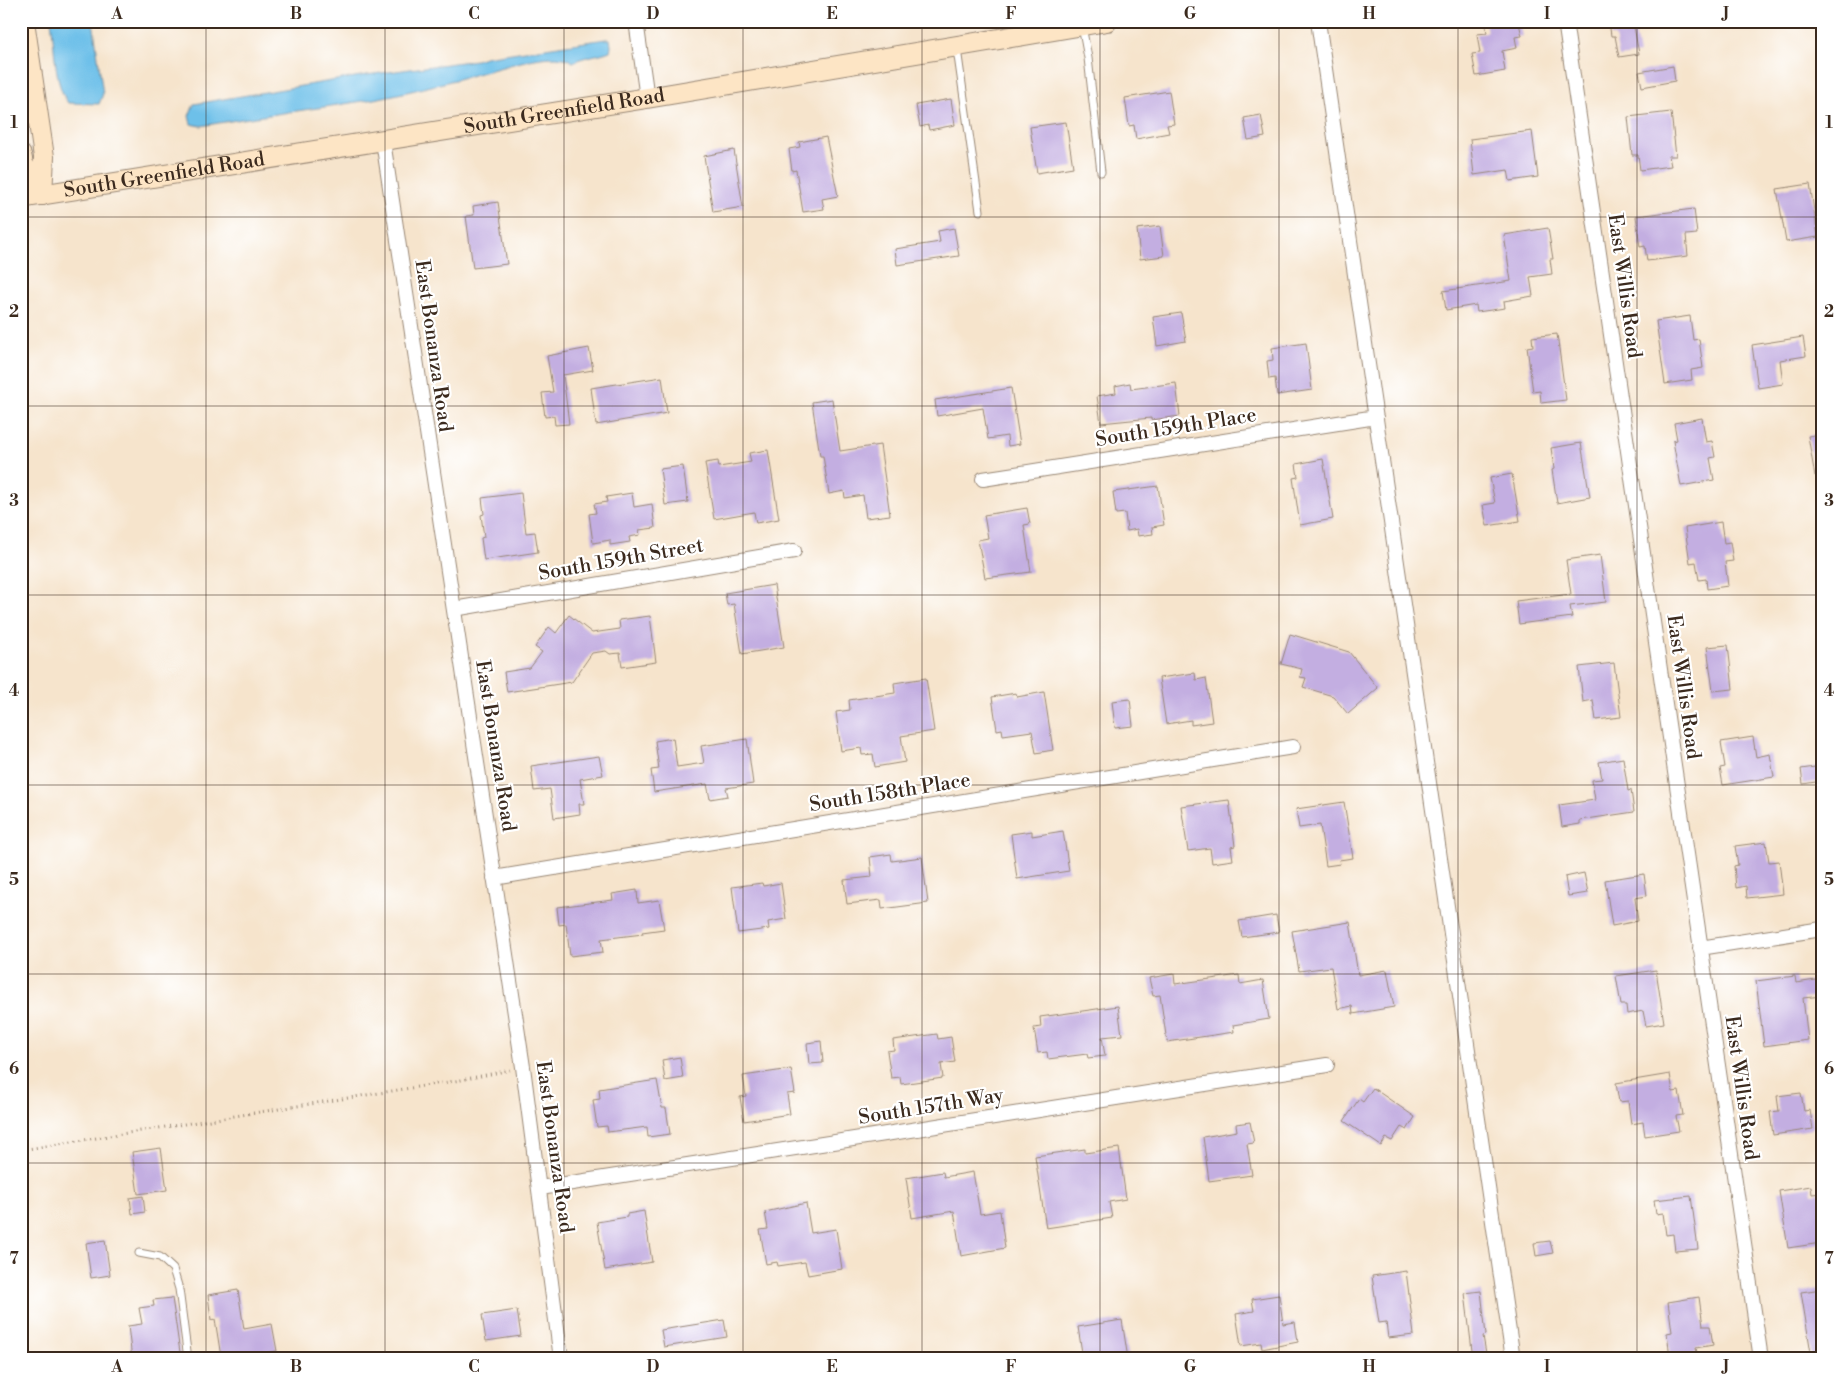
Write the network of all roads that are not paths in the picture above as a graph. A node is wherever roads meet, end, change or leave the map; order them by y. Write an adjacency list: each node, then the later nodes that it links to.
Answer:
1 (24, 21): 12 (main road)
2 (636, 21): 8 (street)
3 (1108, 21): 6 (main road, South Greenfield Road)
4 (1318, 21): 15 (street)
5 (1565, 21): 22 (street, East Willis Road)
6 (1075, 24): 7 (main road, South Greenfield Road); 11 (lane)
7 (957, 46): 8 (main road, South Greenfield Road); 14 (lane)
8 (647, 98): 9 (main road, South Greenfield Road)
9 (383, 141): 12 (main road, South Greenfield Road); 18 (street, East Bonanza Road)
10 (21, 155): 12 (main road)
11 (1101, 172)
12 (42, 195): 13 (main road, South Greenfield Road)
13 (21, 198)
14 (980, 211)
15 (1376, 416): 16 (street, South 159th Place); 28 (street)
16 (983, 479)
17 (794, 551): 18 (street, South 159th Street)
18 (454, 609): 20 (street, East Bonanza Road)
19 (1292, 747): 20 (street, South 158th Place)
20 (494, 878): 24 (street, East Bonanza Road)
21 (1822, 929): 22 (street)
22 (1700, 948): 29 (street, East Willis Road)
23 (1328, 1065): 24 (street, South 157th Way)
24 (540, 1188): 27 (street, East Bonanza Road)
25 (139, 1253): 26 (lane)
26 (188, 1359)
27 (561, 1359)
28 (1513, 1359)
29 (1761, 1359)

